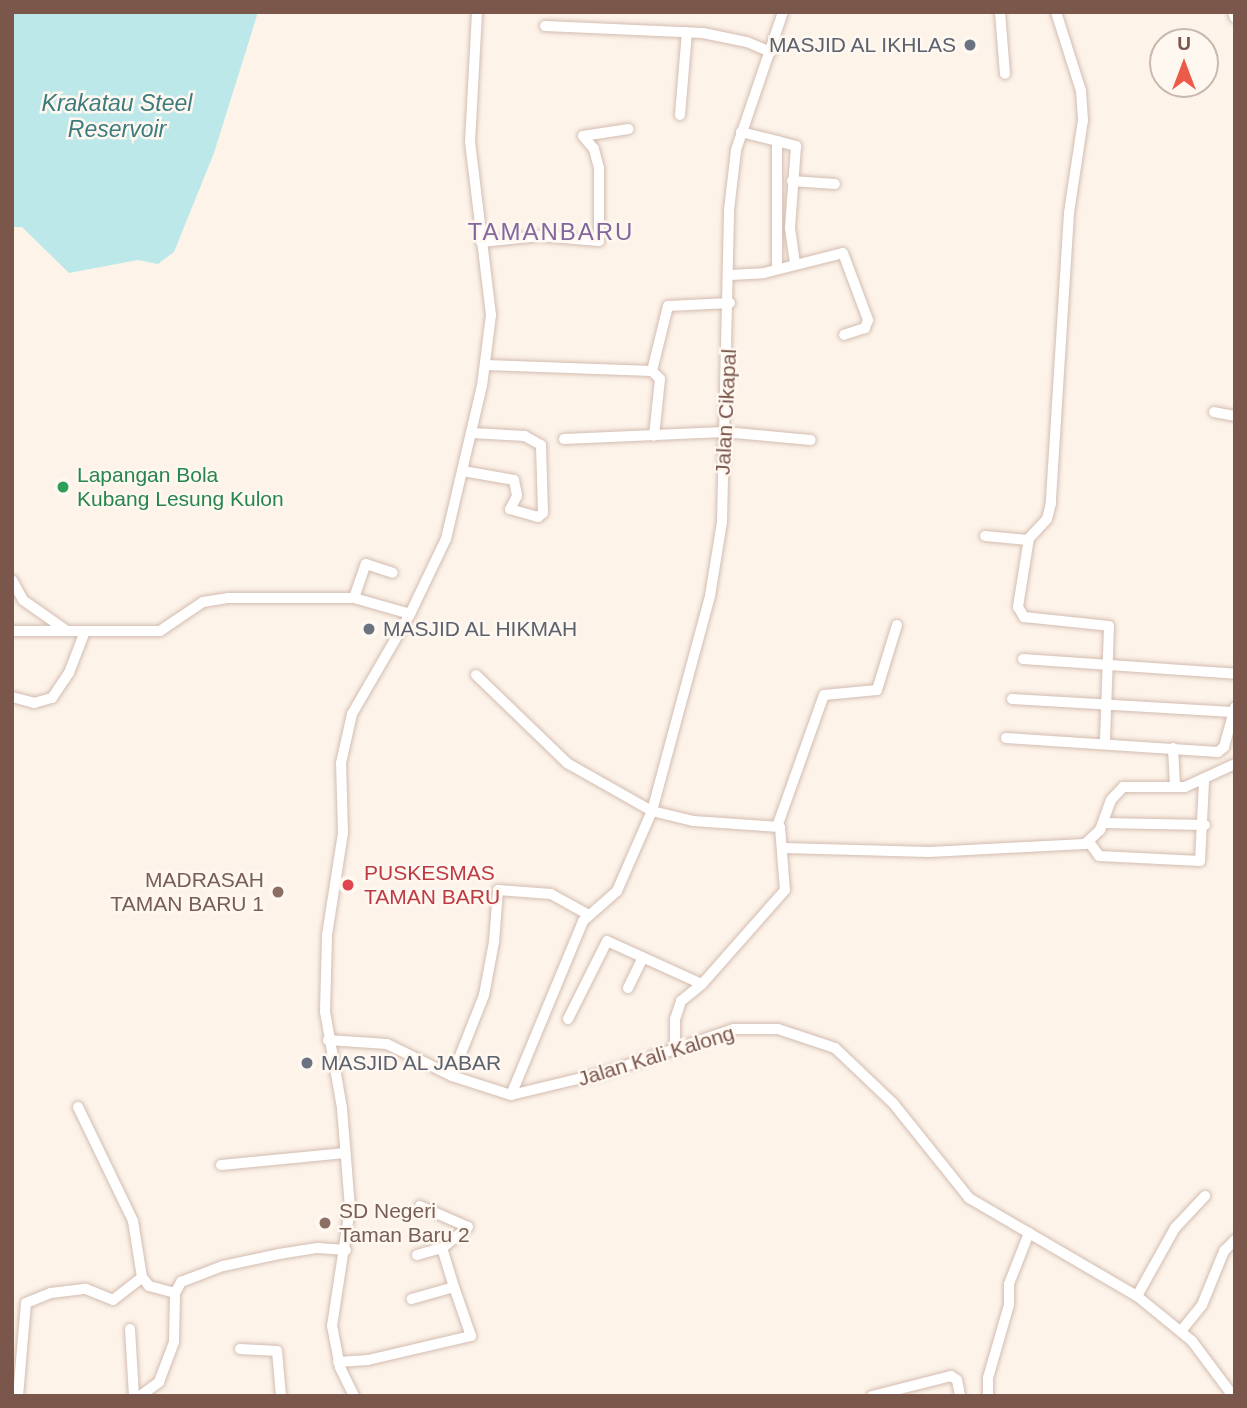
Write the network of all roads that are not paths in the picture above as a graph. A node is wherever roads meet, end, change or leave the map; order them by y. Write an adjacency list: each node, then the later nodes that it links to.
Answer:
1 (477, 12): 17 (street)
2 (783, 12): 9 (street, Jalan Cikapal)
3 (1000, 12): 10 (street)
4 (1056, 12): 34 (street)
5 (1233, 12): 6 (street)
6 (1235, 18)
7 (545, 26): 8 (street)
8 (687, 32): 9 (street); 11 (street)
9 (771, 52): 13 (street, Jalan Cikapal)
10 (1005, 74)
11 (680, 115)
12 (628, 129): 17 (street)
13 (741, 132): 14 (street); 20 (street, Jalan Cikapal)
14 (777, 141): 15 (street); 19 (street)
15 (793, 181): 16 (street); 18 (street)
16 (835, 184)
17 (481, 242): 23 (street)
18 (795, 264): 19 (street); 22 (street)
19 (777, 269): 20 (street)
20 (730, 275): 21 (street, Jalan Cikapal)
21 (730, 303): 24 (street); 27 (street, Jalan Cikapal)
22 (844, 335)
23 (486, 365): 24 (street); 28 (street)
24 (652, 371): 29 (street)
25 (1214, 412): 26 (street)
26 (1235, 416)
27 (724, 432): 29 (street); 31 (street); 56 (street, Jalan Cikapal)
28 (472, 433): 32 (street); 32 (street)
29 (654, 436): 30 (street)
30 (564, 439)
31 (811, 440)
32 (463, 471): 38 (street)
33 (985, 536): 34 (street)
34 (1028, 540): 43 (street)
35 (393, 573): 37 (street)
36 (12, 580): 41 (street)
37 (354, 598): 38 (street); 41 (street)
38 (410, 614): 67 (street)
39 (897, 625): 58 (street)
40 (12, 631): 41 (street)
41 (84, 634): 46 (street)
42 (1023, 659): 43 (street)
43 (1109, 665): 44 (street); 48 (street)
44 (1235, 674)
45 (476, 675): 56 (street)
46 (12, 697)
47 (1012, 699): 48 (street)
48 (1107, 704): 49 (street); 51 (street)
49 (1234, 710): 52 (street)
50 (1006, 738): 51 (street)
51 (1105, 743): 52 (street)
52 (1173, 748): 55 (street)
53 (1235, 764): 54 (street)
54 (1209, 778): 55 (street); 59 (street)
55 (1175, 787): 57 (street)
56 (652, 811): 58 (street); 62 (street, Jalan Cikapal)
57 (1104, 823): 59 (street); 60 (street)
58 (778, 824): 61 (street)
59 (1205, 825): 60 (street)
60 (1089, 842): 61 (street)
61 (784, 848): 64 (street)
62 (587, 914): 69 (street); 70 (street)
63 (643, 957): 64 (street); 65 (street); 66 (street)
64 (702, 984): 68 (street)
65 (628, 988)
66 (568, 1019)
67 (328, 1040): 69 (street, Jalan Kali Kalong); 72 (street)
68 (675, 1050): 70 (street, Jalan Kali Kalong); 76 (street, Jalan Kali Kalong)
69 (452, 1076): 70 (street, Jalan Kali Kalong)
70 (511, 1095)
71 (78, 1107): 81 (street)
72 (345, 1153): 73 (street); 79 (street)
73 (221, 1165)
74 (1205, 1196): 84 (street)
75 (420, 1206): 78 (street)
76 (1029, 1233): 84 (street, Jalan Kali Kalong); 100 (street)
77 (1235, 1240): 87 (street)
78 (442, 1248): 80 (street); 82 (street)
79 (346, 1250): 83 (street); 89 (street)
80 (416, 1255)
81 (142, 1277): 83 (street); 91 (street)
82 (454, 1287): 85 (street); 89 (street)
83 (175, 1293): 90 (street)
84 (1138, 1296): 87 (street, Jalan Kali Kalong)
85 (412, 1299)
86 (130, 1329): 93 (street)
87 (1181, 1331): 92 (street, Jalan Kali Kalong)
88 (240, 1349): 96 (street)
89 (338, 1362): 97 (street)
90 (159, 1382): 94 (street); 95 (street)
91 (17, 1390)
92 (1224, 1390): 101 (street, Jalan Kali Kalong)
93 (134, 1396)
94 (140, 1396)
95 (158, 1396)
96 (281, 1396)
97 (354, 1396)
98 (872, 1396): 99 (street)
99 (960, 1396)
100 (988, 1396)
101 (1233, 1396)

